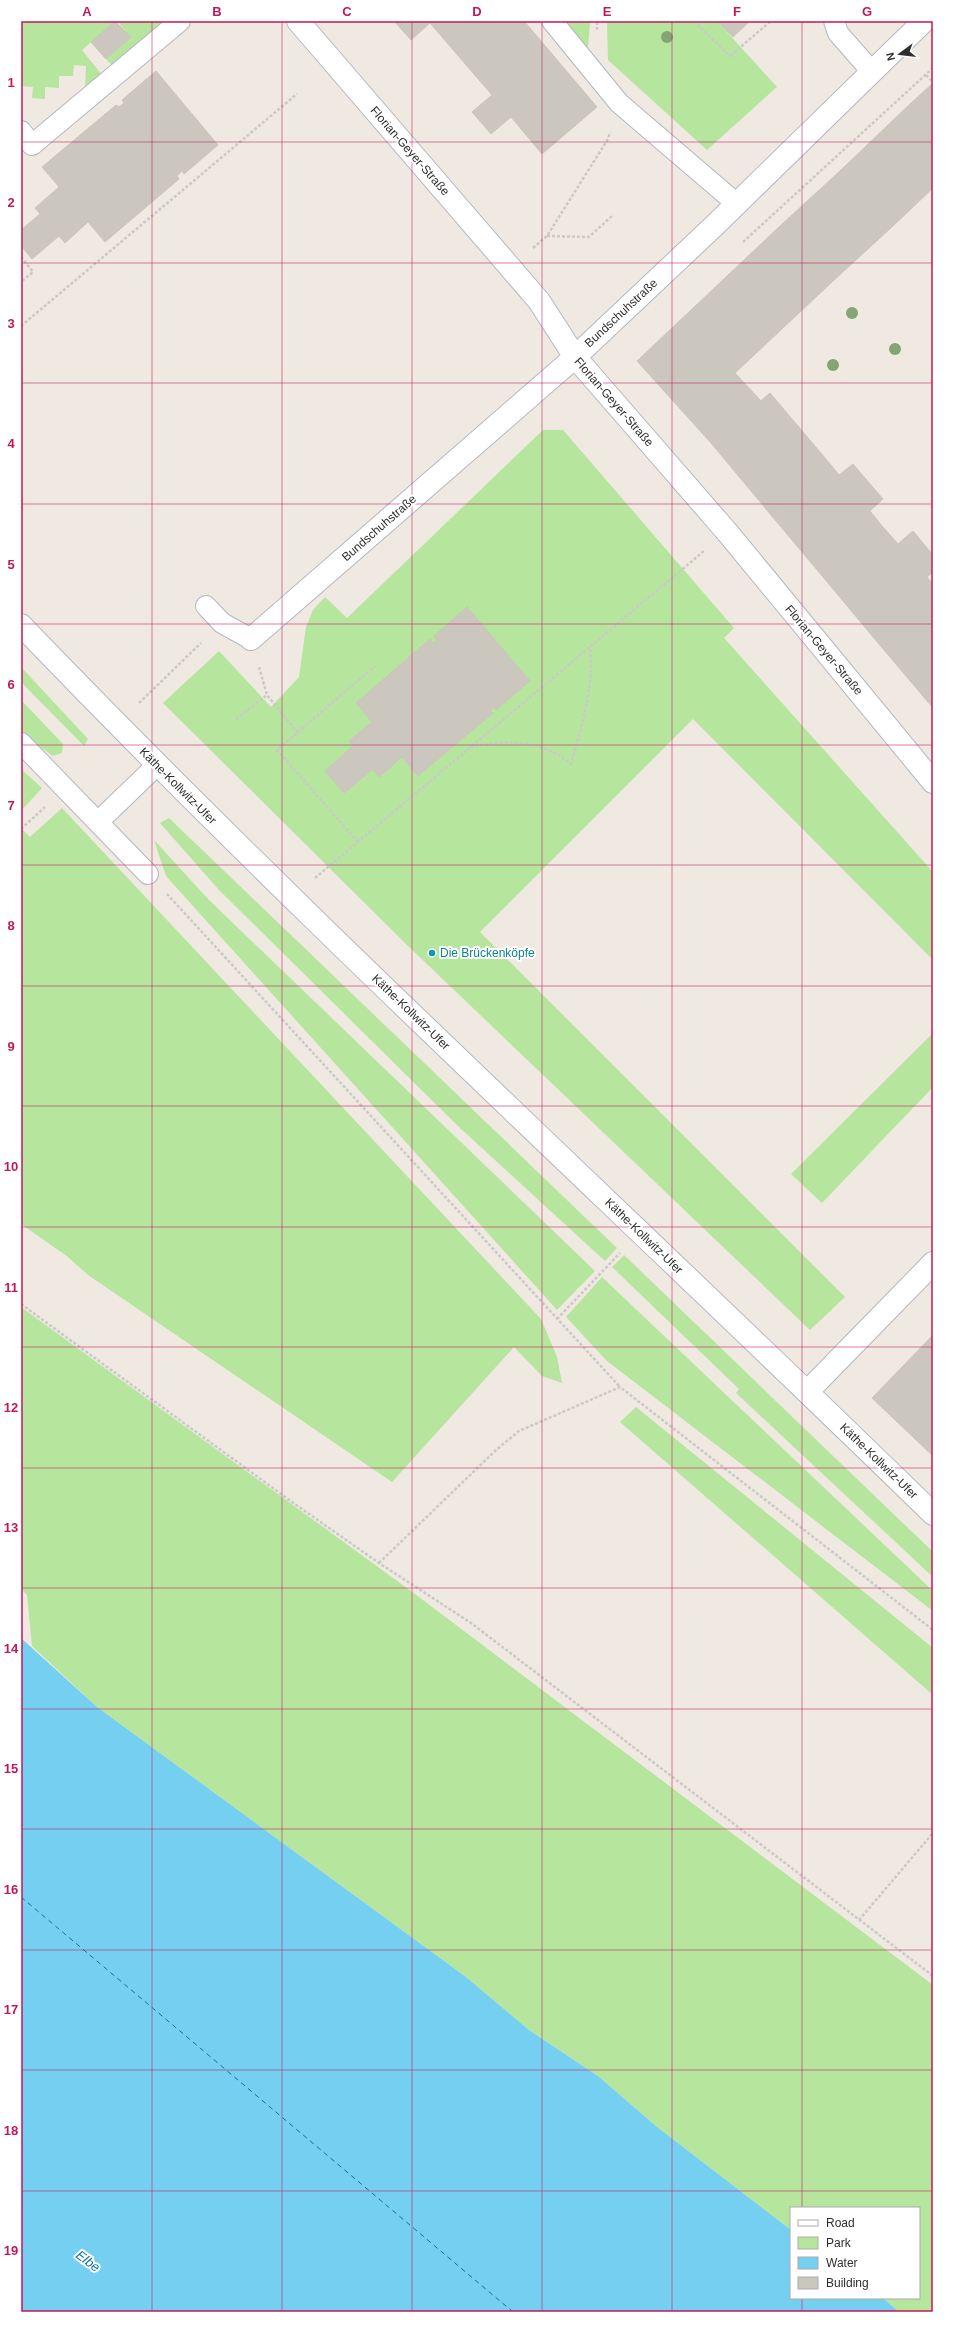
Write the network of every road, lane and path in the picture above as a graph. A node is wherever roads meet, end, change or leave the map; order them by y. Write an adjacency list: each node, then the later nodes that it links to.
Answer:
1 (180, 21): 14 (lane)
2 (298, 21): 23 (street, Florian-Geyer-Straße)
3 (552, 21): 13 (lane)
4 (694, 21): 5 (path)
5 (771, 21)
6 (834, 21): 9 (lane)
7 (924, 21): 9 (street, Bundschuhstraße)
8 (933, 68): 10 (path)
9 (872, 72): 15 (street, Bundschuhstraße)
10 (926, 74): 11 (path); 18 (path)
11 (933, 82)
12 (297, 94): 22 (path)
13 (619, 103): 15 (lane); 17 (path)
14 (21, 131)
15 (736, 204): 23 (street, Bundschuhstraße)
16 (612, 216): 17 (path)
17 (547, 236): 19 (path)
18 (738, 246)
19 (533, 248)
20 (21, 257): 21 (path)
21 (21, 282)
22 (21, 326)
23 (575, 357): 24 (street, Florian-Geyer-Straße); 28 (street, Bundschuhstraße)
24 (727, 532): 29 (path); 37 (street, Florian-Geyer-Straße)
25 (206, 606): 26 (lane)
26 (222, 623): 28 (lane); 32 (path)
27 (21, 625): 32 (street, Käthe-Kollwitz-Ufer)
28 (251, 639)
29 (590, 647): 35 (path); 35 (path)
30 (375, 666): 33 (path)
31 (236, 719): 33 (path)
32 (116, 724): 36 (street, Käthe-Kollwitz-Ufer)
33 (298, 732): 39 (path)
34 (21, 743): 38 (lane)
35 (470, 747): 39 (path)
36 (157, 766): 38 (lane); 41 (street, Käthe-Kollwitz-Ufer)
37 (933, 782)
38 (98, 822): 40 (lane)
39 (358, 842): 41 (path)
40 (148, 874): 45 (path)
41 (291, 897): 47 (street, Käthe-Kollwitz-Ufer)
42 (609, 1263): 45 (path)
43 (933, 1263): 47 (street)
44 (21, 1304): 49 (path)
45 (557, 1319): 46 (path)
46 (620, 1387): 49 (path); 50 (path)
47 (808, 1391): 48 (street, Käthe-Kollwitz-Ufer)
48 (933, 1514)
49 (379, 1563): 52 (path)
50 (933, 1630)
51 (933, 1833): 52 (path)
52 (859, 1920): 53 (path)
53 (933, 1976)

